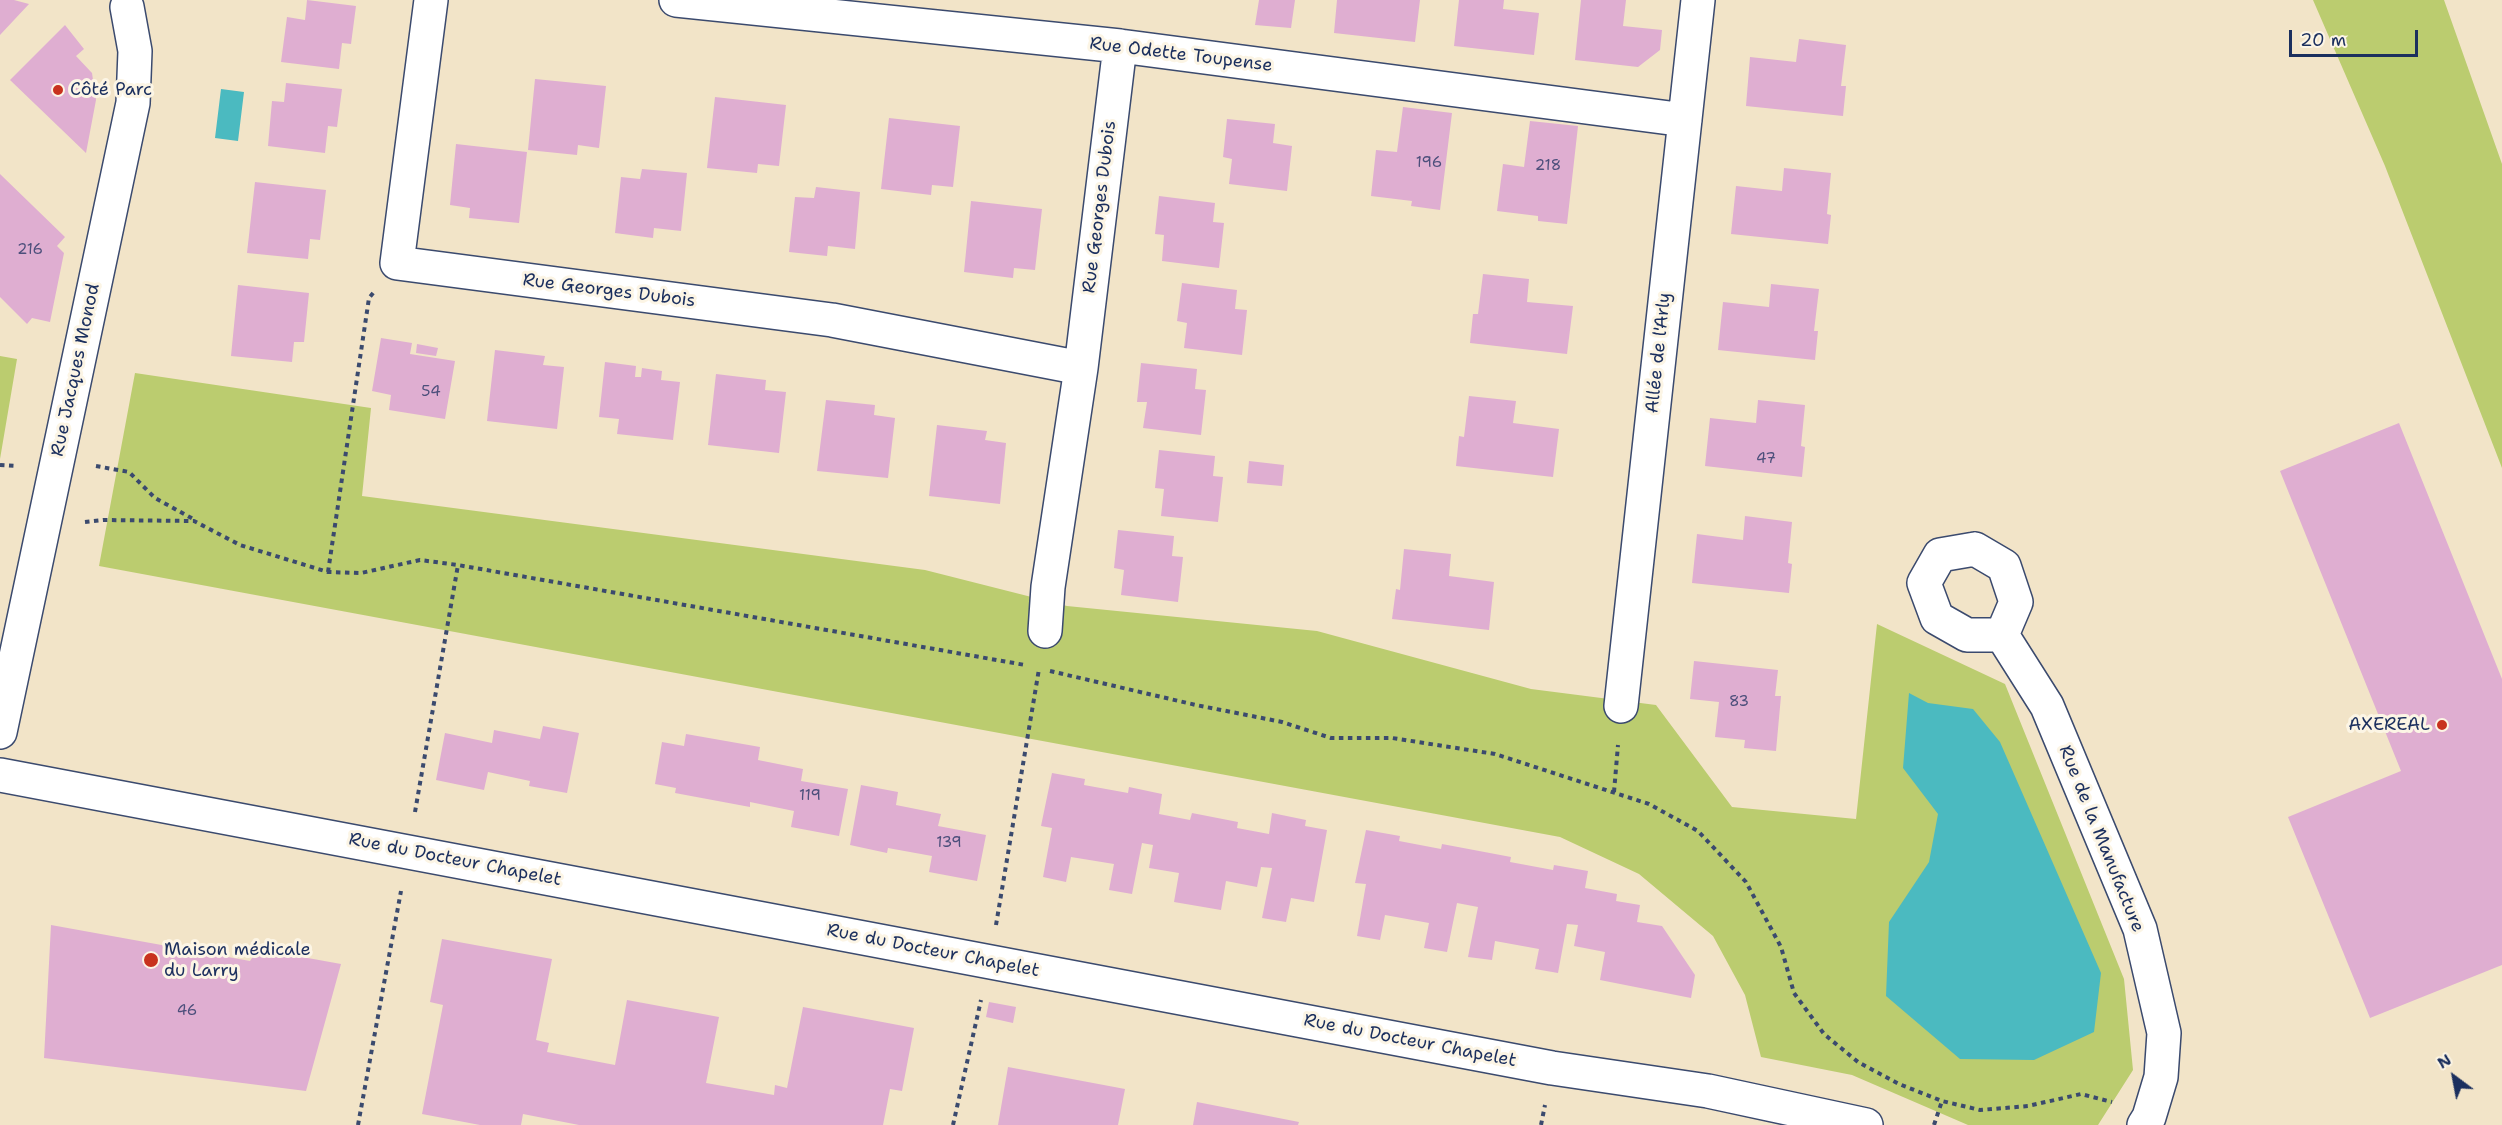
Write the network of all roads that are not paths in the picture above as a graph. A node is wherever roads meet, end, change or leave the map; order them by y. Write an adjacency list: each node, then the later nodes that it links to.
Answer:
1 (431, 0): 7 (street, Rue Georges Dubois)
2 (676, 0): 5 (street, Rue Odette Toupense)
3 (1698, 0): 6 (street, Allée de l'Arly)
4 (124, 2): 11 (street, Rue Jacques Monod)
5 (1120, 46): 6 (street, Rue Odette Toupense); 7 (street, Rue Georges Dubois)
6 (1685, 120): 10 (street, Allée de l'Arly)
7 (1081, 368): 8 (street, Rue Georges Dubois)
8 (1045, 631)
9 (2002, 635): 13 (street, Rue de la Manufacture)
10 (1621, 706)
11 (0, 732)
12 (0, 775): 14 (street, Rue du Docteur Chapelet)
13 (2133, 1115)
14 (1866, 1125)

